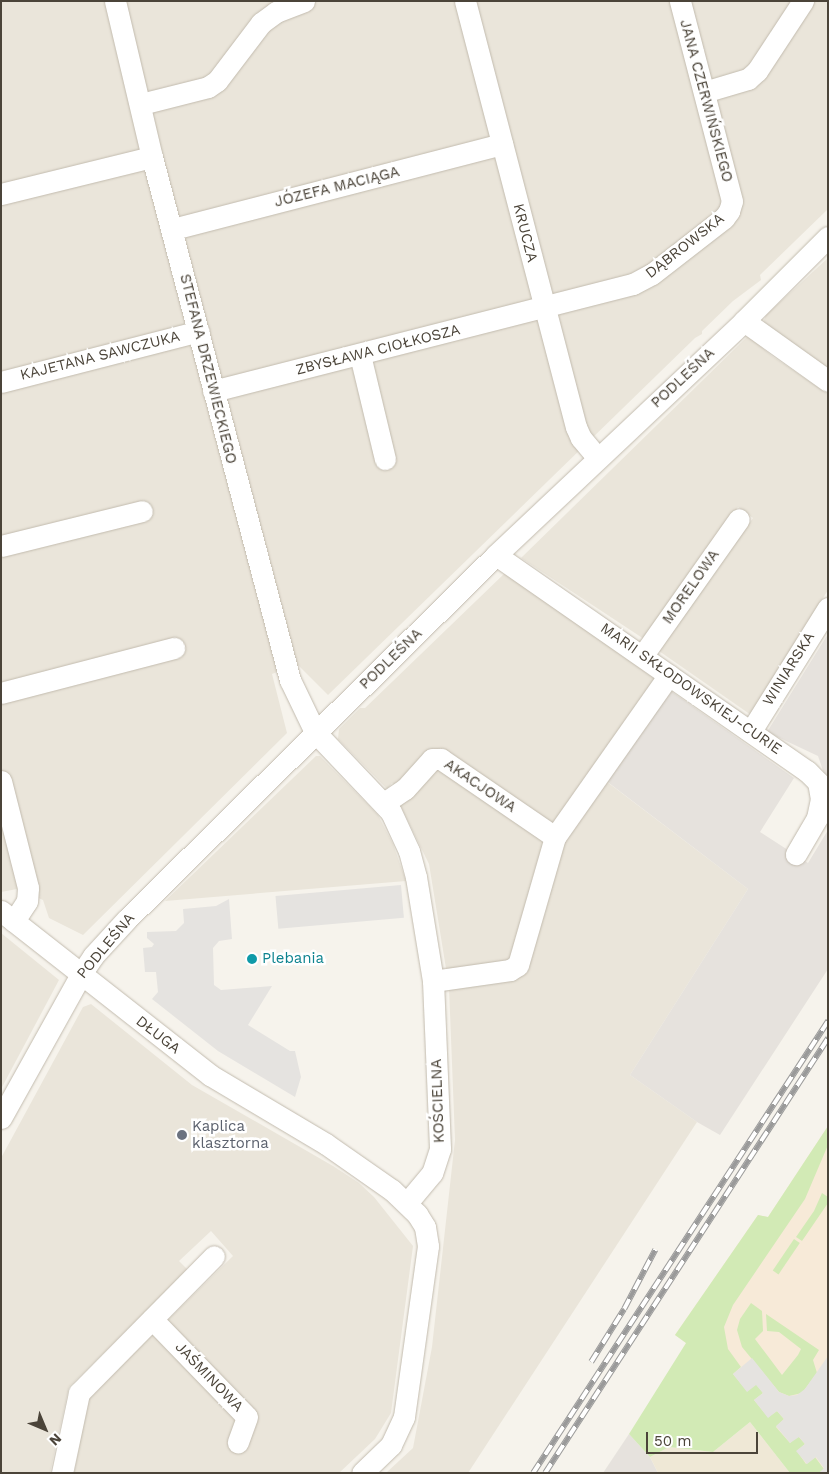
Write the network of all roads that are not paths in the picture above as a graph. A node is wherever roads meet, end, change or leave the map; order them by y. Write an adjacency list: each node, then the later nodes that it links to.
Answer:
1 (115, 1): 7 (street, STEFANA DRZEWIECKIEGO)
2 (304, 1): 7 (street)
3 (465, 1): 8 (street, KRUCZA)
4 (680, 1): 6 (street, JANA CZERWIŃSKIEGO)
5 (803, 1): 6 (street)
6 (704, 92): 11 (street, JANA CZERWIŃSKIEGO)
7 (141, 104): 9 (street, STEFANA DRZEWIECKIEGO)
8 (502, 144): 12 (street, JÓZEFA MACIĄGA); 14 (street, KRUCZA)
9 (152, 157): 10 (street); 12 (street, STEFANA DRZEWIECKIEGO)
10 (1, 194)
11 (732, 201): 14 (street, DĄBROWSKA)
12 (172, 229): 16 (street, STEFANA DRZEWIECKIEGO)
13 (828, 237): 15 (street, PODLEŚNA)
14 (544, 308): 17 (street, ZBYSŁAWA CIOŁKOSZA); 21 (street, KRUCZA)
15 (744, 321): 18 (street); 21 (street, PODLEŚNA)
16 (199, 331): 19 (street, KAJETANA SAWCZUKA); 20 (street, STEFANA DRZEWIECKIEGO)
17 (360, 355): 20 (street, ZBYSŁAWA CIOŁKOSZA); 22 (street)
18 (828, 381)
19 (1, 382)
20 (214, 392): 33 (street, STEFANA DRZEWIECKIEGO)
21 (598, 458): 26 (street, PODLEŚNA)
22 (385, 459)
23 (142, 511): 25 (street)
24 (739, 519): 29 (street, MORELOWA)
25 (1, 546)
26 (496, 555): 29 (street, MARII SKŁODOWSKIEJ-CURIE); 33 (street, PODLEŚNA)
27 (828, 608): 32 (street, WINIARSKA)
28 (174, 648): 31 (street)
29 (643, 655): 30 (street, MARII SKŁODOWSKIEJ-CURIE)
30 (669, 675): 32 (street, MARII SKŁODOWSKIEJ-CURIE); 36 (street)
31 (1, 693)
32 (750, 731): 37 (street, MARII SKŁODOWSKIEJ-CURIE)
33 (316, 732): 35 (street, KOŚCIELNA); 39 (street, PODLEŚNA)
34 (1, 781): 38 (street)
35 (384, 803): 36 (street, AKACJOWA); 40 (street, KOŚCIELNA)
36 (555, 837): 40 (street)
37 (796, 854)
38 (8, 916): 39 (street, DŁUGA)
39 (81, 974): 41 (street, PODLEŚNA); 42 (street, DŁUGA)
40 (433, 981): 42 (street, KOŚCIELNA)
41 (1, 1118)
42 (412, 1198): 47 (street)
43 (214, 1256): 44 (street)
44 (152, 1319): 45 (street, JAŚMINOWA); 46 (street)
45 (238, 1442)
46 (62, 1473)
47 (362, 1473)

